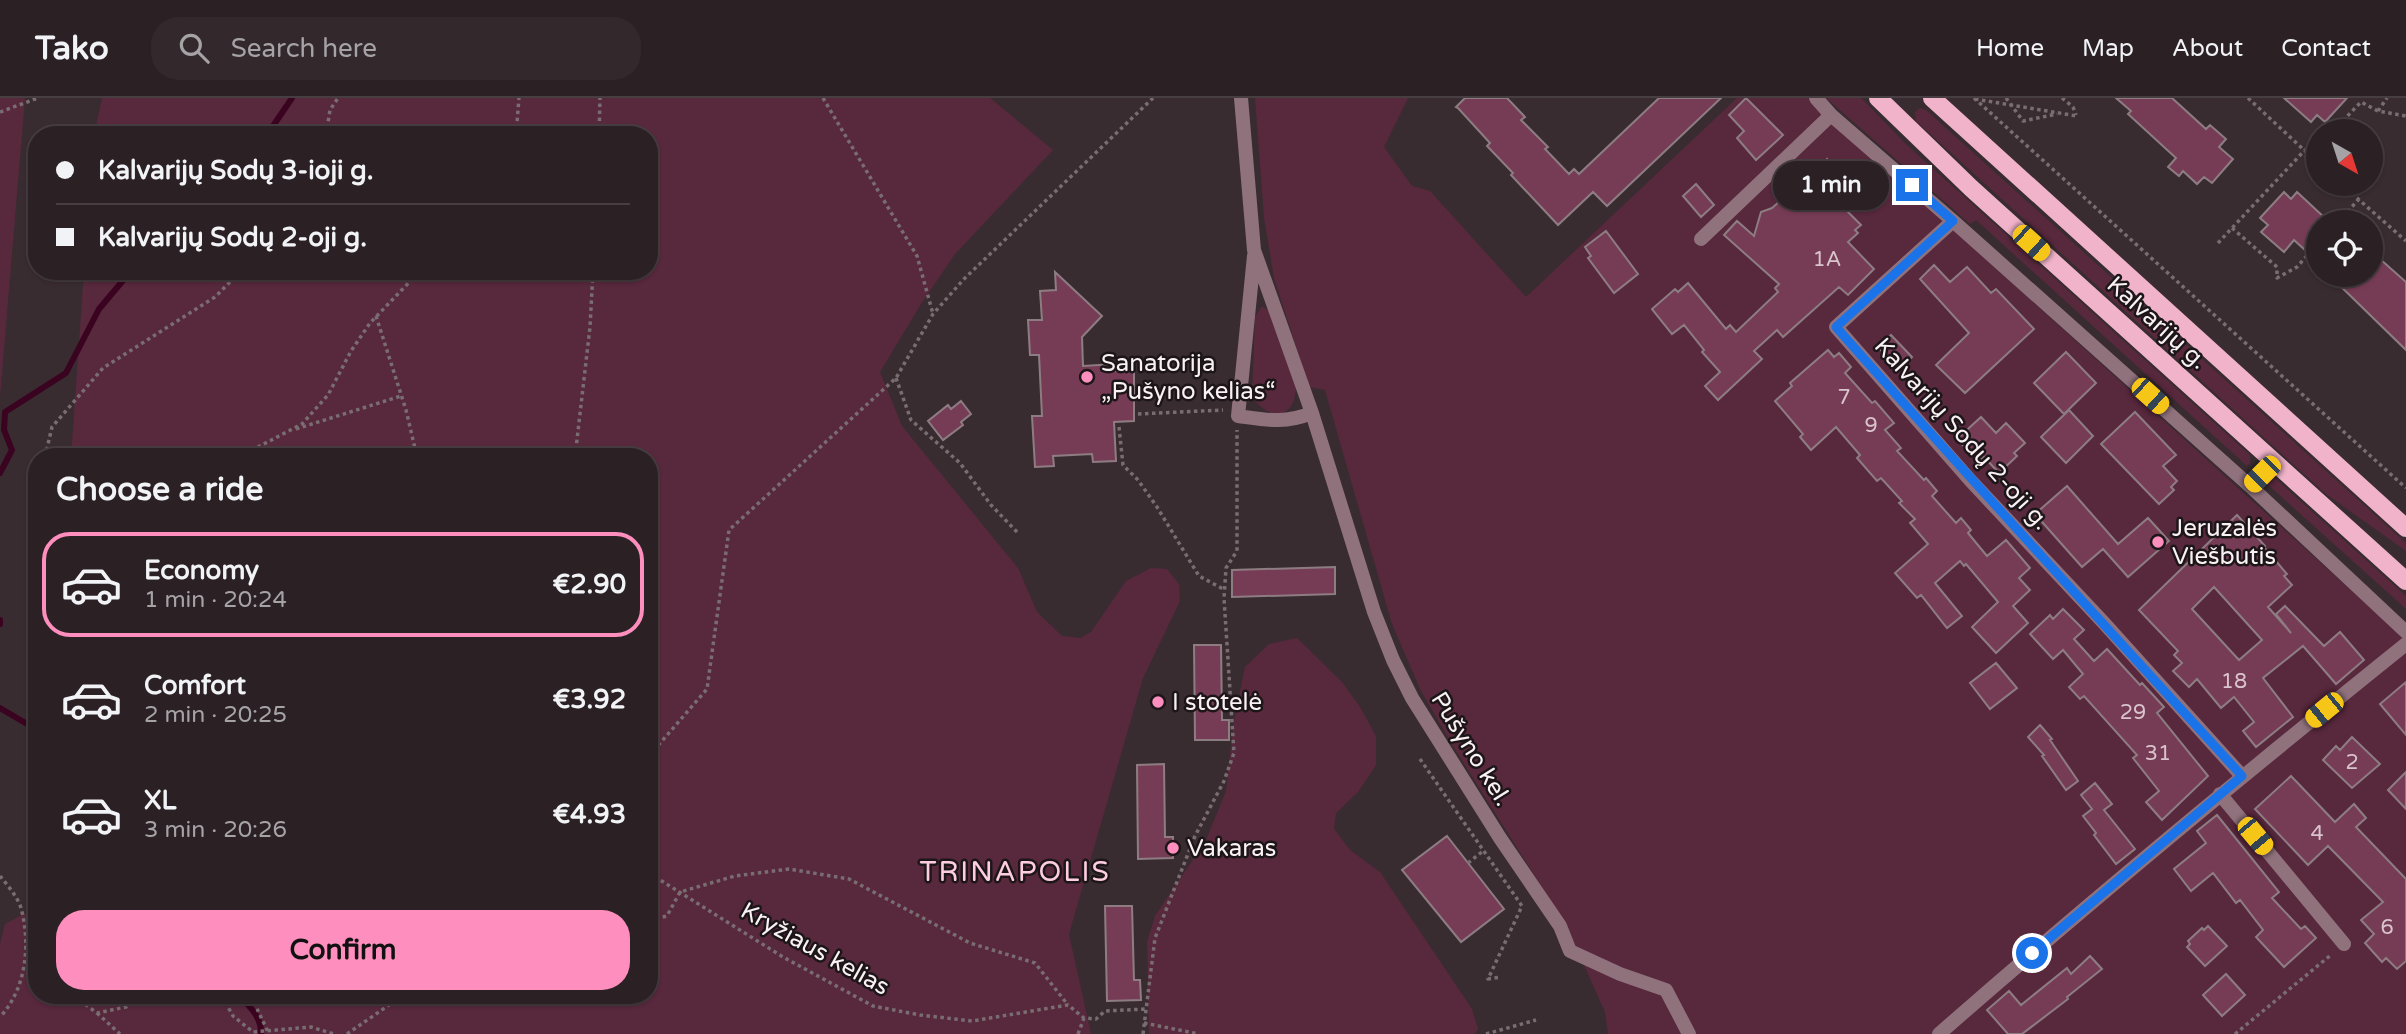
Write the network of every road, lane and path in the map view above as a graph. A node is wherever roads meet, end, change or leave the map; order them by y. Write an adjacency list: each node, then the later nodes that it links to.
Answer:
1 (38, 98): 19 (path)
2 (338, 98): 24 (path)
3 (519, 98): 25 (path)
4 (600, 98): 26 (path)
5 (823, 98): 41 (path)
6 (1153, 98): 41 (path)
7 (1241, 98): 36 (street, Pušyno kel.)
8 (1816, 98): 21 (street)
9 (1932, 98): 57 (main road, Kalvarijų g.)
10 (1974, 98): 15 (path); 56 (path)
11 (2006, 98): 17 (path)
12 (2063, 98): 20 (path)
13 (2248, 98): 27 (path)
14 (2387, 98): 18 (path)
15 (1995, 100): 17 (path)
16 (1885, 101): 54 (main road, Kalvarijų g.)
17 (2009, 104): 20 (path); 20 (path)
18 (2378, 111): 22 (path); 23 (path)
19 (0, 112)
20 (2060, 113)
21 (1830, 115): 31 (street); 33 (street)
22 (2406, 116)
23 (2345, 119)
24 (327, 126)
25 (517, 126)
26 (599, 126)
27 (2304, 151): 32 (path)
28 (2355, 196): 29 (path)
29 (2359, 199): 30 (path); 34 (path)
30 (2349, 210)
31 (1953, 221): 55 (street); 65 (street, Kalvarijų Sodų 2-oji g.)
32 (2232, 228): 35 (path); 37 (path)
33 (1701, 239)
34 (2406, 241)
35 (2218, 243)
36 (1254, 250): 45 (street, Pušyno kel.); 46 (street, Pušyno kel.)
37 (2306, 257)
38 (232, 280): 50 (path)
39 (411, 280): 42 (path)
40 (592, 280): 53 (path)
41 (933, 314): 43 (path)
42 (376, 316): 44 (path); 49 (path)
43 (895, 378): 58 (path); 63 (path)
44 (401, 396): 49 (path); 52 (path)
45 (1238, 413): 46 (street); 47 (path); 60 (path)
46 (1312, 413): 67 (street, Pušyno kel.)
47 (1138, 414)
48 (1119, 427): 60 (path)
49 (283, 433): 51 (path)
50 (47, 448)
51 (256, 448)
52 (415, 448)
53 (576, 448)
54 (2274, 462): 55 (street); 59 (main road, Kalvarijų g.)
55 (2250, 486): 61 (street)
56 (2406, 488)
57 (2406, 528)
58 (1018, 533)
59 (2406, 581)
60 (1225, 590): 83 (path)
61 (2406, 632)
62 (2406, 644): 65 (street)
63 (658, 746)
64 (1420, 759): 68 (path)
65 (2242, 776): 66 (street)
66 (2220, 794): 74 (street); 98 (street)
67 (1500, 838): 68 (path); 97 (street, Pušyno kel.)
68 (1483, 851): 69 (path); 76 (path)
69 (1468, 863)
70 (0, 876): 75 (path)
71 (658, 879): 72 (path, Kryžiaus kelias)
72 (680, 892): 73 (path); 82 (path, Kryžiaus kelias); 82 (path)
73 (658, 918)
74 (2344, 944): 99 (path)
75 (26, 945): 85 (path)
76 (1501, 977)
77 (85, 1004): 84 (path)
78 (130, 1004): 84 (path)
79 (226, 1004): 89 (path)
80 (254, 1004): 89 (path)
81 (390, 1004): 92 (path)
82 (1068, 1005): 86 (path)
83 (1146, 1009): 86 (path); 88 (path)
84 (97, 1013): 90 (path)
85 (0, 1017)
86 (1084, 1018): 93 (path)
87 (1536, 1020): 96 (path)
88 (1144, 1024): 94 (path); 95 (path)
89 (265, 1032): 91 (path)
90 (120, 1034)
91 (334, 1034)
92 (347, 1034)
93 (1078, 1034)
94 (1143, 1034)
95 (1199, 1034)
96 (1486, 1034)
97 (1689, 1034)
98 (1939, 1034)
99 (2235, 1034)

